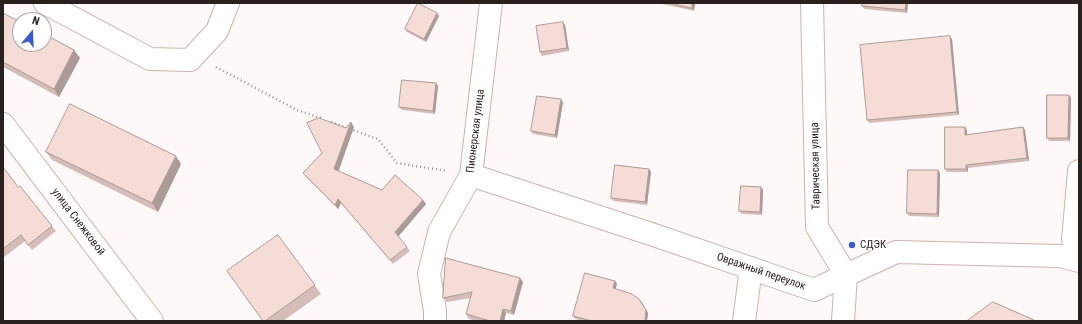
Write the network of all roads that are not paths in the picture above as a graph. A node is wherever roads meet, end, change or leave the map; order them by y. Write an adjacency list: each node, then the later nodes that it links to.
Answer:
1 (46, 3): 2 (street)
2 (228, 3)
3 (491, 3): 7 (street, Пионерская улица)
4 (812, 3): 11 (street, Таврическая улица)
5 (3, 124): 12 (street, улица Снежковой)
6 (1079, 171): 9 (street)
7 (471, 175): 10 (street, Овражный переулок); 13 (street, Пионерская улица)
8 (1079, 218): 9 (street)
9 (1073, 253): 11 (street, Овражный переулок)
10 (751, 268): 11 (street, Овражный переулок); 14 (street)
11 (846, 274): 15 (street)
12 (152, 321)
13 (435, 321)
14 (744, 321)
15 (843, 321)

